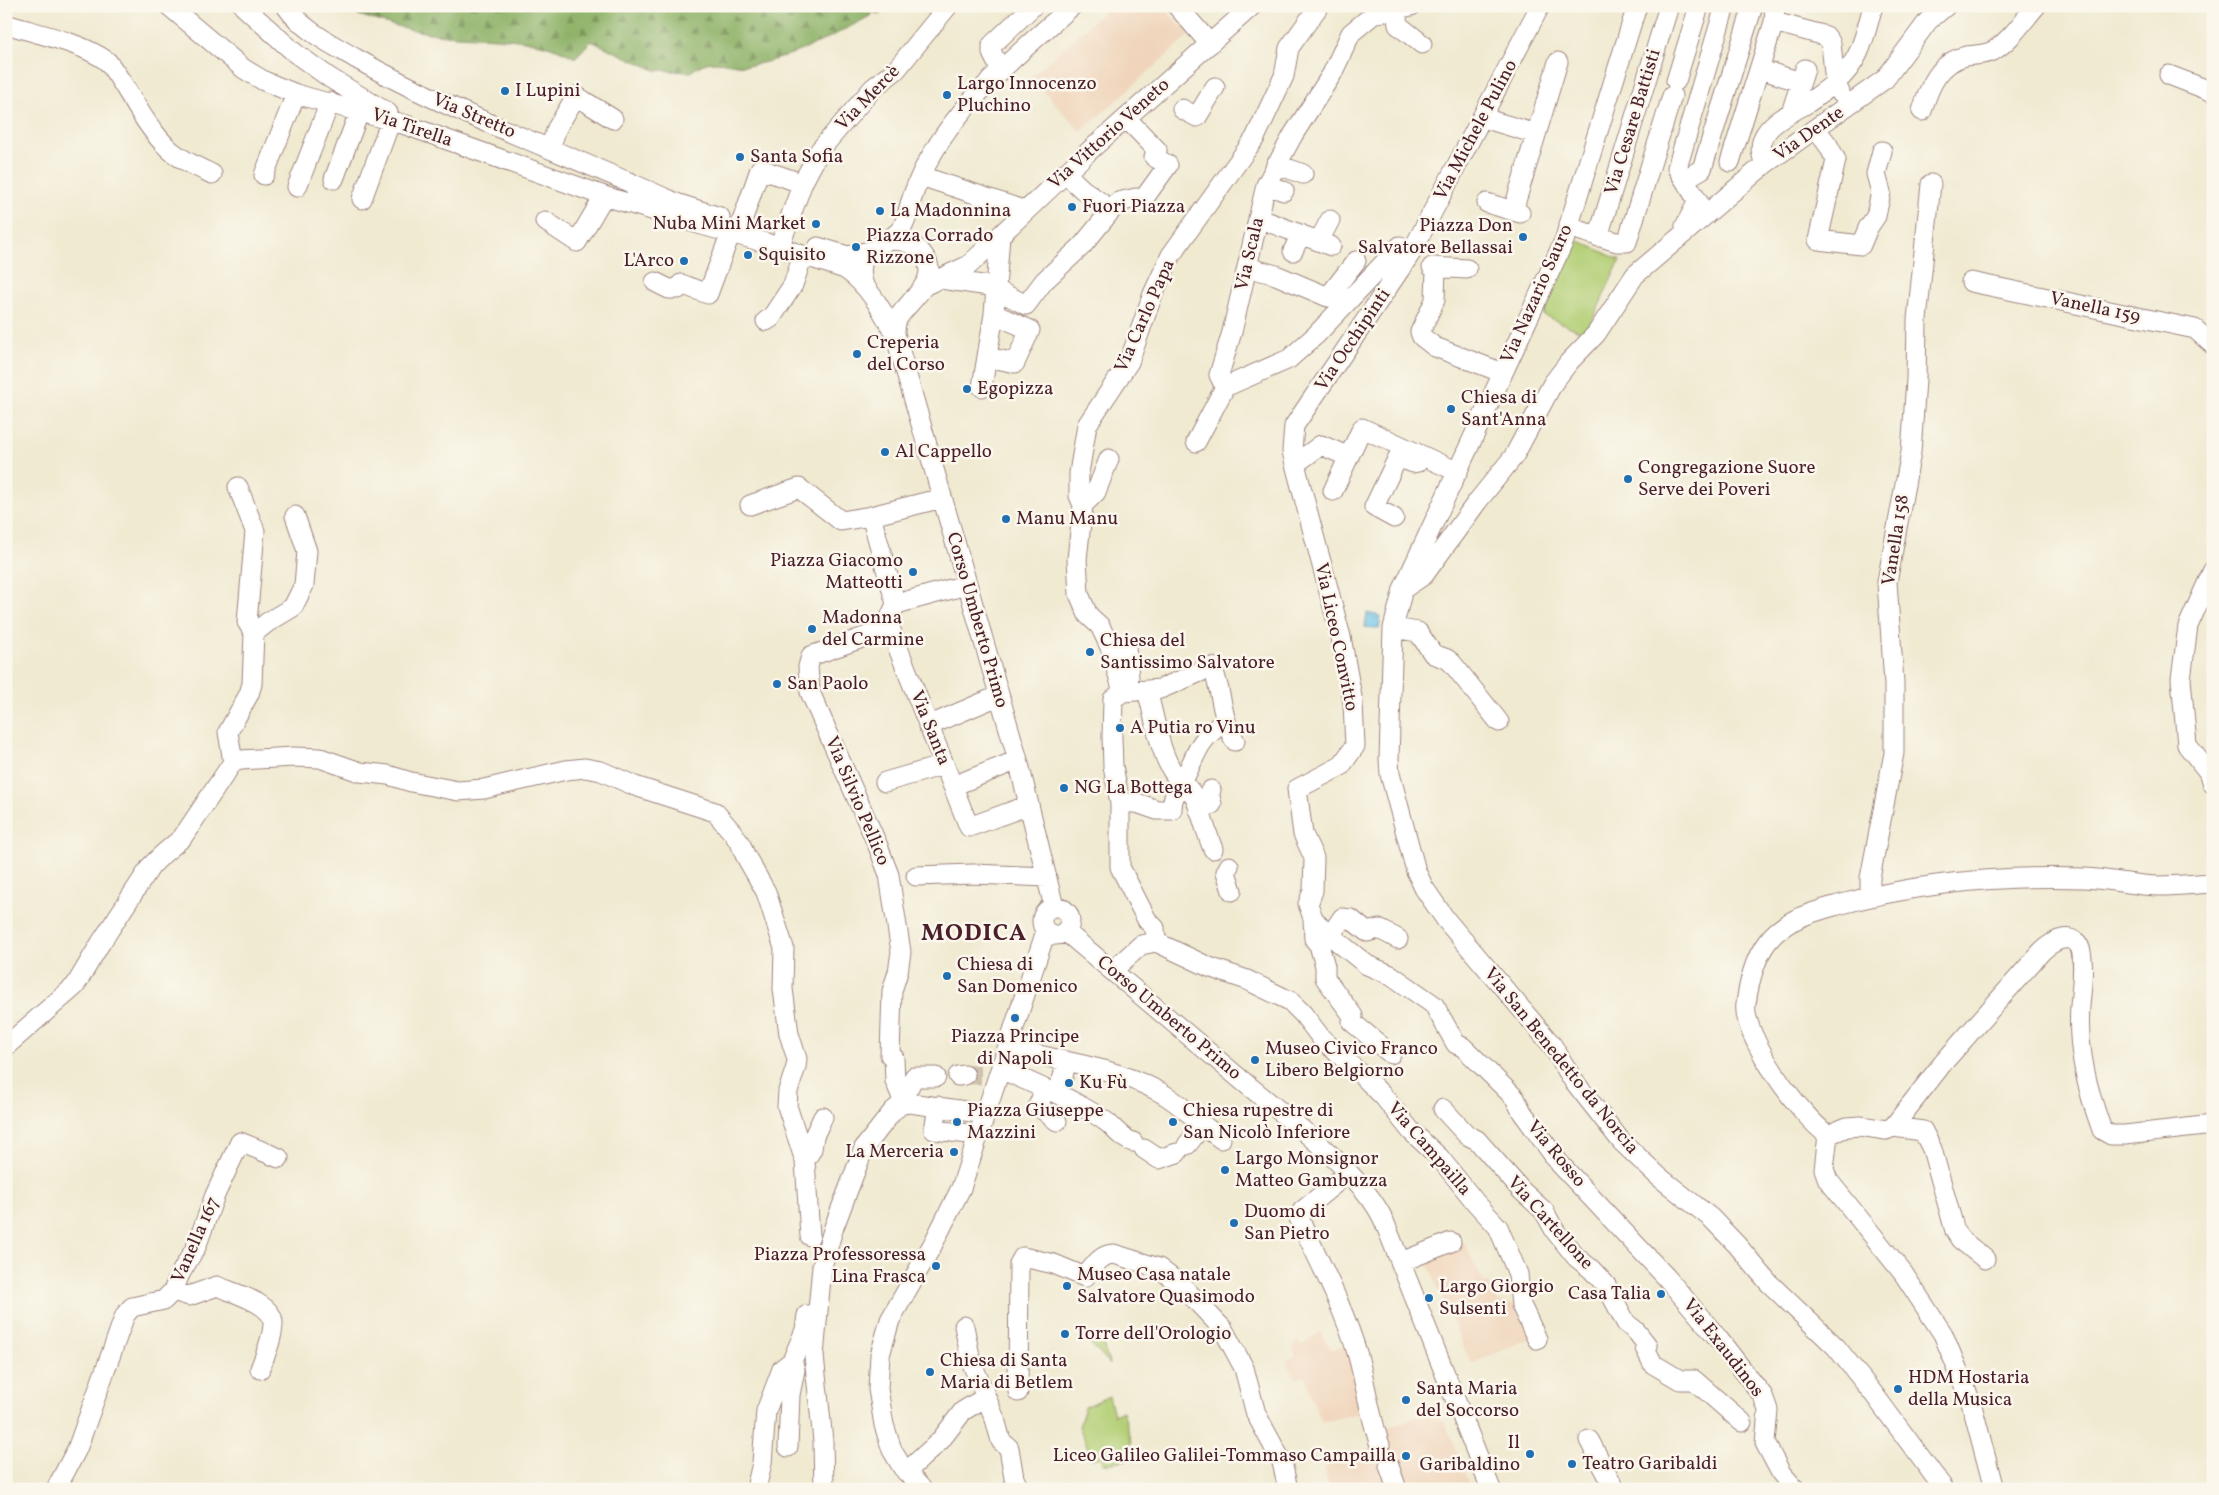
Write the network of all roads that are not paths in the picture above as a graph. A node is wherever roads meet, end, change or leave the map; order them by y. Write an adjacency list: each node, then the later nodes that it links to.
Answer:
1 (169, 6): 35 (street, Via Tirella)
2 (243, 6): 45 (street)
3 (286, 6): 48 (street, Via Stretto)
4 (948, 6): 77 (street, Via Mercè)
5 (1033, 6): 28 (street)
6 (1072, 6): 28 (street)
7 (1177, 6): 25 (street)
8 (1252, 6): 25 (street, Via Vittorio Veneto)
9 (1319, 6): 114 (street, Via Carlo Papa)
10 (1540, 6): 43 (street, Via Michele Pulino)
11 (1636, 6): 76 (street, Via Nazario Sauro)
12 (1669, 6): 82 (street, Via Cesare Battisti)
13 (1699, 6): 23 (street)
14 (1725, 6): 24 (street)
15 (1752, 6): 40 (street)
16 (1873, 6): 31 (street)
17 (1946, 6): 21 (street, Via Dente)
18 (2036, 6): 39 (street)
19 (1403, 8): 26 (street); 51 (street, Via Scala)
20 (1774, 14): 31 (street); 40 (street)
21 (1923, 14): 37 (street, Via Dente)
22 (6, 24): 54 (street)
23 (1691, 31): 24 (street); 82 (street)
24 (1716, 38): 59 (street)
25 (1210, 44): 33 (street, Via Vittorio Veneto)
26 (1422, 44)
27 (1558, 62): 47 (street)
28 (1002, 71): 57 (street)
29 (1772, 73): 41 (street)
30 (2169, 76): 34 (street)
31 (1835, 83): 37 (street); 41 (street)
32 (1215, 87): 33 (street)
33 (1156, 92): 42 (street, Via Vittorio Veneto)
34 (2213, 92)
35 (296, 94): 36 (street, Via Tirella); 56 (street)
36 (330, 102): 38 (street, Via Tirella); 64 (street)
37 (1847, 107): 46 (street, Via Dente)
38 (360, 110): 45 (street, Via Tirella); 58 (street)
39 (1922, 111)
40 (1724, 112): 50 (street); 59 (street)
41 (1791, 113): 52 (street)
42 (1126, 118): 53 (street, Via Vittorio Veneto); 71 (street)
43 (1483, 118): 47 (street); 85 (street, Via Michele Pulino)
44 (613, 119): 48 (street)
45 (397, 122): 66 (street, Via Tirella); 67 (street)
46 (1816, 129): 49 (street); 52 (street, Via Dente)
47 (1536, 134): 68 (street)
48 (550, 148): 60 (street, Via Stretto)
49 (1882, 150)
50 (1730, 162)
51 (1276, 164): 55 (street); 63 (street, Via Scala)
52 (1765, 164): 78 (street, Via Dente)
53 (1065, 173): 71 (street); 72 (street, Via Vittorio Veneto)
54 (212, 174)
55 (1303, 174)
56 (264, 175)
57 (920, 176): 72 (street); 83 (street)
58 (334, 179)
59 (1685, 179): 78 (street)
60 (630, 182): 69 (street); 70 (street, Via Stretto)
61 (796, 182): 79 (street)
62 (1931, 184): 150 (street, Vanella 158)
63 (1266, 185): 65 (street); 73 (street, Via Scala)
64 (297, 187)
65 (1284, 191)
66 (604, 196): 69 (street); 70 (street, Via Tirella); 75 (street)
67 (362, 199)
68 (1486, 203)
69 (653, 206): 70 (street)
70 (675, 210): 79 (street)
71 (1111, 210): 94 (street)
72 (1026, 211): 81 (street, Via Vittorio Veneto)
73 (1258, 218): 80 (street); 88 (street, Via Scala)
74 (1330, 220): 80 (street)
75 (545, 221)
76 (1568, 227): 82 (street); 100 (street, Via Nazario Sauro)
77 (785, 230): 79 (street); 83 (street)
78 (1688, 230): 120 (street, Via Dente)
79 (733, 233): 86 (street); 90 (street)
80 (1301, 234): 84 (street)
81 (1000, 236): 92 (street, Via Vittorio Veneto); 94 (street)
82 (1598, 237)
83 (877, 246): 92 (street); 93 (street)
84 (1293, 251)
85 (1411, 253): 102 (street); 103 (street, Via Occhipinti)
86 (801, 260): 93 (street); 96 (street)
87 (1356, 261): 88 (street)
88 (1247, 267): 102 (street, Via Scala)
89 (1467, 269): 100 (street)
90 (655, 282)
91 (1971, 282): 98 (street, Vanella 159)
92 (927, 288): 93 (street); 94 (street); 97 (street)
93 (867, 290): 97 (street, Corso Umberto Primo)
94 (996, 290): 95 (street)
95 (994, 314): 99 (street); 99 (street)
96 (766, 321)
97 (895, 334): 112 (street, Corso Umberto Primo)
98 (2213, 345)
99 (988, 357): 101 (street)
100 (1502, 373): 109 (street, Via Nazario Sauro)
101 (982, 387)
102 (1226, 387): 104 (street)
103 (1294, 426): 108 (street, Via Liceo Convitto)
104 (1196, 442)
105 (1349, 457): 106 (street); 108 (street); 111 (street)
106 (1429, 459): 109 (street); 117 (street)
107 (1109, 460): 114 (street)
108 (1295, 464): 152 (street, Via Liceo Convitto)
109 (1458, 472): 120 (street, Via Nazario Sauro)
110 (238, 487): 124 (street)
111 (1333, 491)
112 (942, 498): 116 (street); 119 (street, Corso Umberto Primo)
113 (750, 505): 116 (street)
114 (1083, 505): 127 (street, Via Carlo Papa)
115 (295, 516): 124 (street)
116 (866, 517): 121 (street)
117 (1394, 518)
118 (2213, 570): 138 (street)
119 (966, 584): 121 (street); 128 (street, Corso Umberto Primo)
120 (1403, 589): 123 (street, Via Nazario Sauro)
121 (896, 604): 122 (street)
122 (889, 625): 131 (street, Via Santa); 166 (street, Via Silvio Pellico)
123 (1394, 628): 130 (street); 209 (street, Via San Benedetto da Norcia)
124 (254, 633): 134 (street)
125 (1126, 647): 127 (street)
126 (1147, 691): 127 (street); 129 (street); 137 (street)
127 (1123, 692): 141 (street)
128 (998, 696): 131 (street); 133 (street, Corso Umberto Primo)
129 (1224, 722): 132 (street); 137 (street)
130 (1499, 722)
131 (928, 726): 135 (street, Via Santa)
132 (1234, 741)
133 (1018, 760): 139 (street); 142 (street, Corso Umberto Primo)
134 (233, 762): 159 (street); 179 (street)
135 (944, 765): 136 (street); 139 (street, Via Santa)
136 (885, 782)
137 (1184, 782): 141 (street); 143 (street)
138 (2213, 784)
139 (953, 786): 142 (street, Via Santa)
140 (1212, 790): 143 (street)
141 (1120, 802): 157 (street)
142 (1029, 805): 147 (street, Corso Umberto Primo)
143 (1199, 810): 144 (street)
144 (1213, 849)
145 (1229, 866): 149 (street)
146 (916, 876): 147 (street)
147 (1047, 877): 151 (street, Corso Umberto Primo)
148 (2213, 883): 150 (street)
149 (1232, 891)
150 (1870, 896): 176 (street)
151 (1054, 907): 153 (street); 154 (street)
152 (1313, 918): 155 (street); 161 (street, Via Liceo Convitto)
153 (1046, 931): 154 (street); 160 (street)
154 (1065, 931): 158 (street, Corso Umberto Primo)
155 (1330, 936): 156 (street); 186 (street, Via Rosso)
156 (1398, 939)
157 (1156, 942): 158 (street); 189 (street, Via Campailla)
158 (1112, 971): 180 (street, Corso Umberto Primo)
159 (6, 1046)
160 (1008, 1048): 162 (street); 163 (street)
161 (1391, 1054)
162 (1066, 1061): 165 (street); 172 (street)
163 (981, 1074): 165 (street); 169 (street)
164 (936, 1077): 166 (street)
165 (1051, 1091): 171 (street); 172 (street)
166 (902, 1100): 167 (street); 181 (street)
167 (935, 1106): 169 (street); 175 (street)
168 (1443, 1110): 194 (street, Via Cartellone)
169 (986, 1114): 175 (street)
170 (823, 1117): 179 (street)
171 (1057, 1121)
172 (1203, 1125): 177 (street)
173 (2213, 1125): 174 (street)
174 (1893, 1126): 176 (street); 184 (street)
175 (978, 1135): 199 (street)
176 (1828, 1135): 210 (street)
177 (1221, 1138)
178 (279, 1158): 187 (street, Vanella 167)
179 (805, 1160): 182 (street)
180 (1348, 1173): 185 (street, Corso Umberto Primo); 196 (street)
181 (841, 1208): 182 (street); 202 (street)
182 (813, 1242): 190 (street)
183 (1451, 1242): 185 (street)
184 (1985, 1259)
185 (1401, 1262): 206 (street, Corso Umberto Primo)
186 (1656, 1266): 208 (street, Via Exaudinos)
187 (173, 1291): 191 (street); 200 (street, Vanella 167)
188 (964, 1326): 193 (street)
189 (1537, 1339)
190 (792, 1361): 197 (street); 201 (street)
191 (260, 1368)
192 (1018, 1392): 204 (street)
193 (986, 1397): 199 (street); 203 (street)
194 (1742, 1422)
195 (1589, 1440): 207 (street)
196 (1380, 1445)
197 (788, 1447)
198 (1388, 1466): 205 (street)
199 (914, 1483)
200 (56, 1489)
201 (756, 1489)
202 (824, 1489)
203 (1019, 1489)
204 (1288, 1489)
205 (1397, 1489)
206 (1491, 1489)
207 (1615, 1489)
208 (1795, 1489)
209 (1944, 1489)
210 (1994, 1489)

